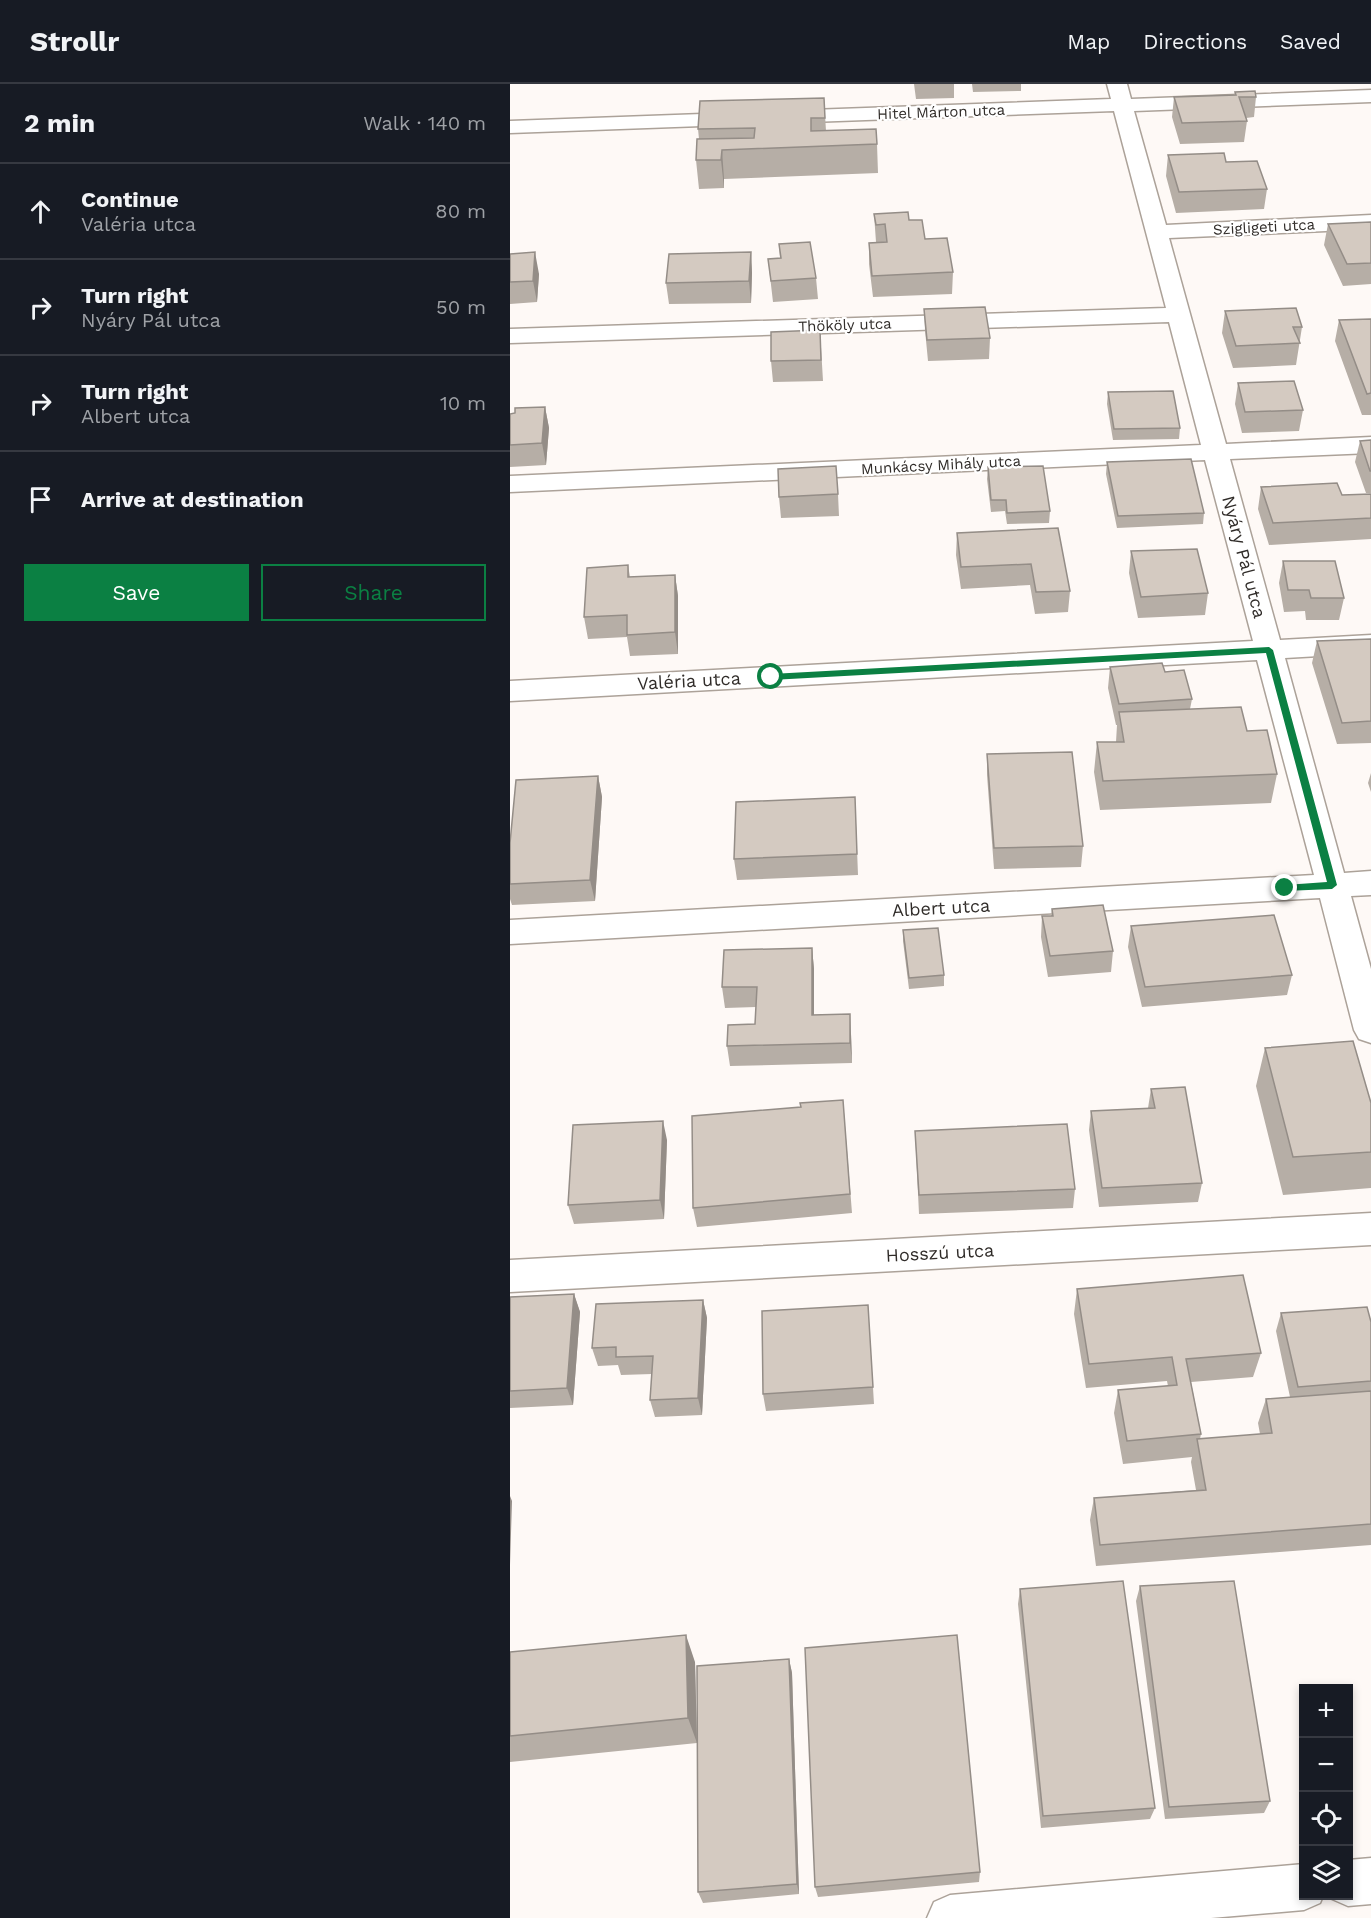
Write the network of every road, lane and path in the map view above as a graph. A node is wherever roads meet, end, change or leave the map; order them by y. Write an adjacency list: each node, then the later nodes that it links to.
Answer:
1 (1121, 95): 2 (street, Hitel Márton utca); 3 (street, Hitel Márton utca); 5 (street, Nyáry Pál utca)
2 (1371, 96)
3 (510, 127)
4 (1371, 222): 5 (street, Szigligeti utca)
5 (1157, 232): 6 (street, Nyáry Pál utca)
6 (1179, 315): 7 (street, Thököly utca); 9 (street, Nyáry Pál utca)
7 (510, 336)
8 (1371, 445): 9 (street, Munkácsy Mihály utca)
9 (1215, 452): 10 (street, Munkácsy Mihály utca); 12 (street, Nyáry Pál utca)
10 (510, 484)
11 (1371, 644): 12 (street, Valéria utca)
12 (1269, 650): 13 (street, Valéria utca); 15 (street, Nyáry Pál utca)
13 (510, 691)
14 (1371, 883): 15 (street, Albert utca)
15 (1332, 885): 16 (street, Albert utca); 17 (street, Nyáry Pál utca)
16 (510, 932)
17 (1371, 1030)
18 (1371, 1229): 19 (street, Hosszú utca)
19 (510, 1276)
20 (1371, 1881): 21 (street)
21 (1353, 1883)
22 (1299, 1887): 23 (street)
23 (950, 1918)

